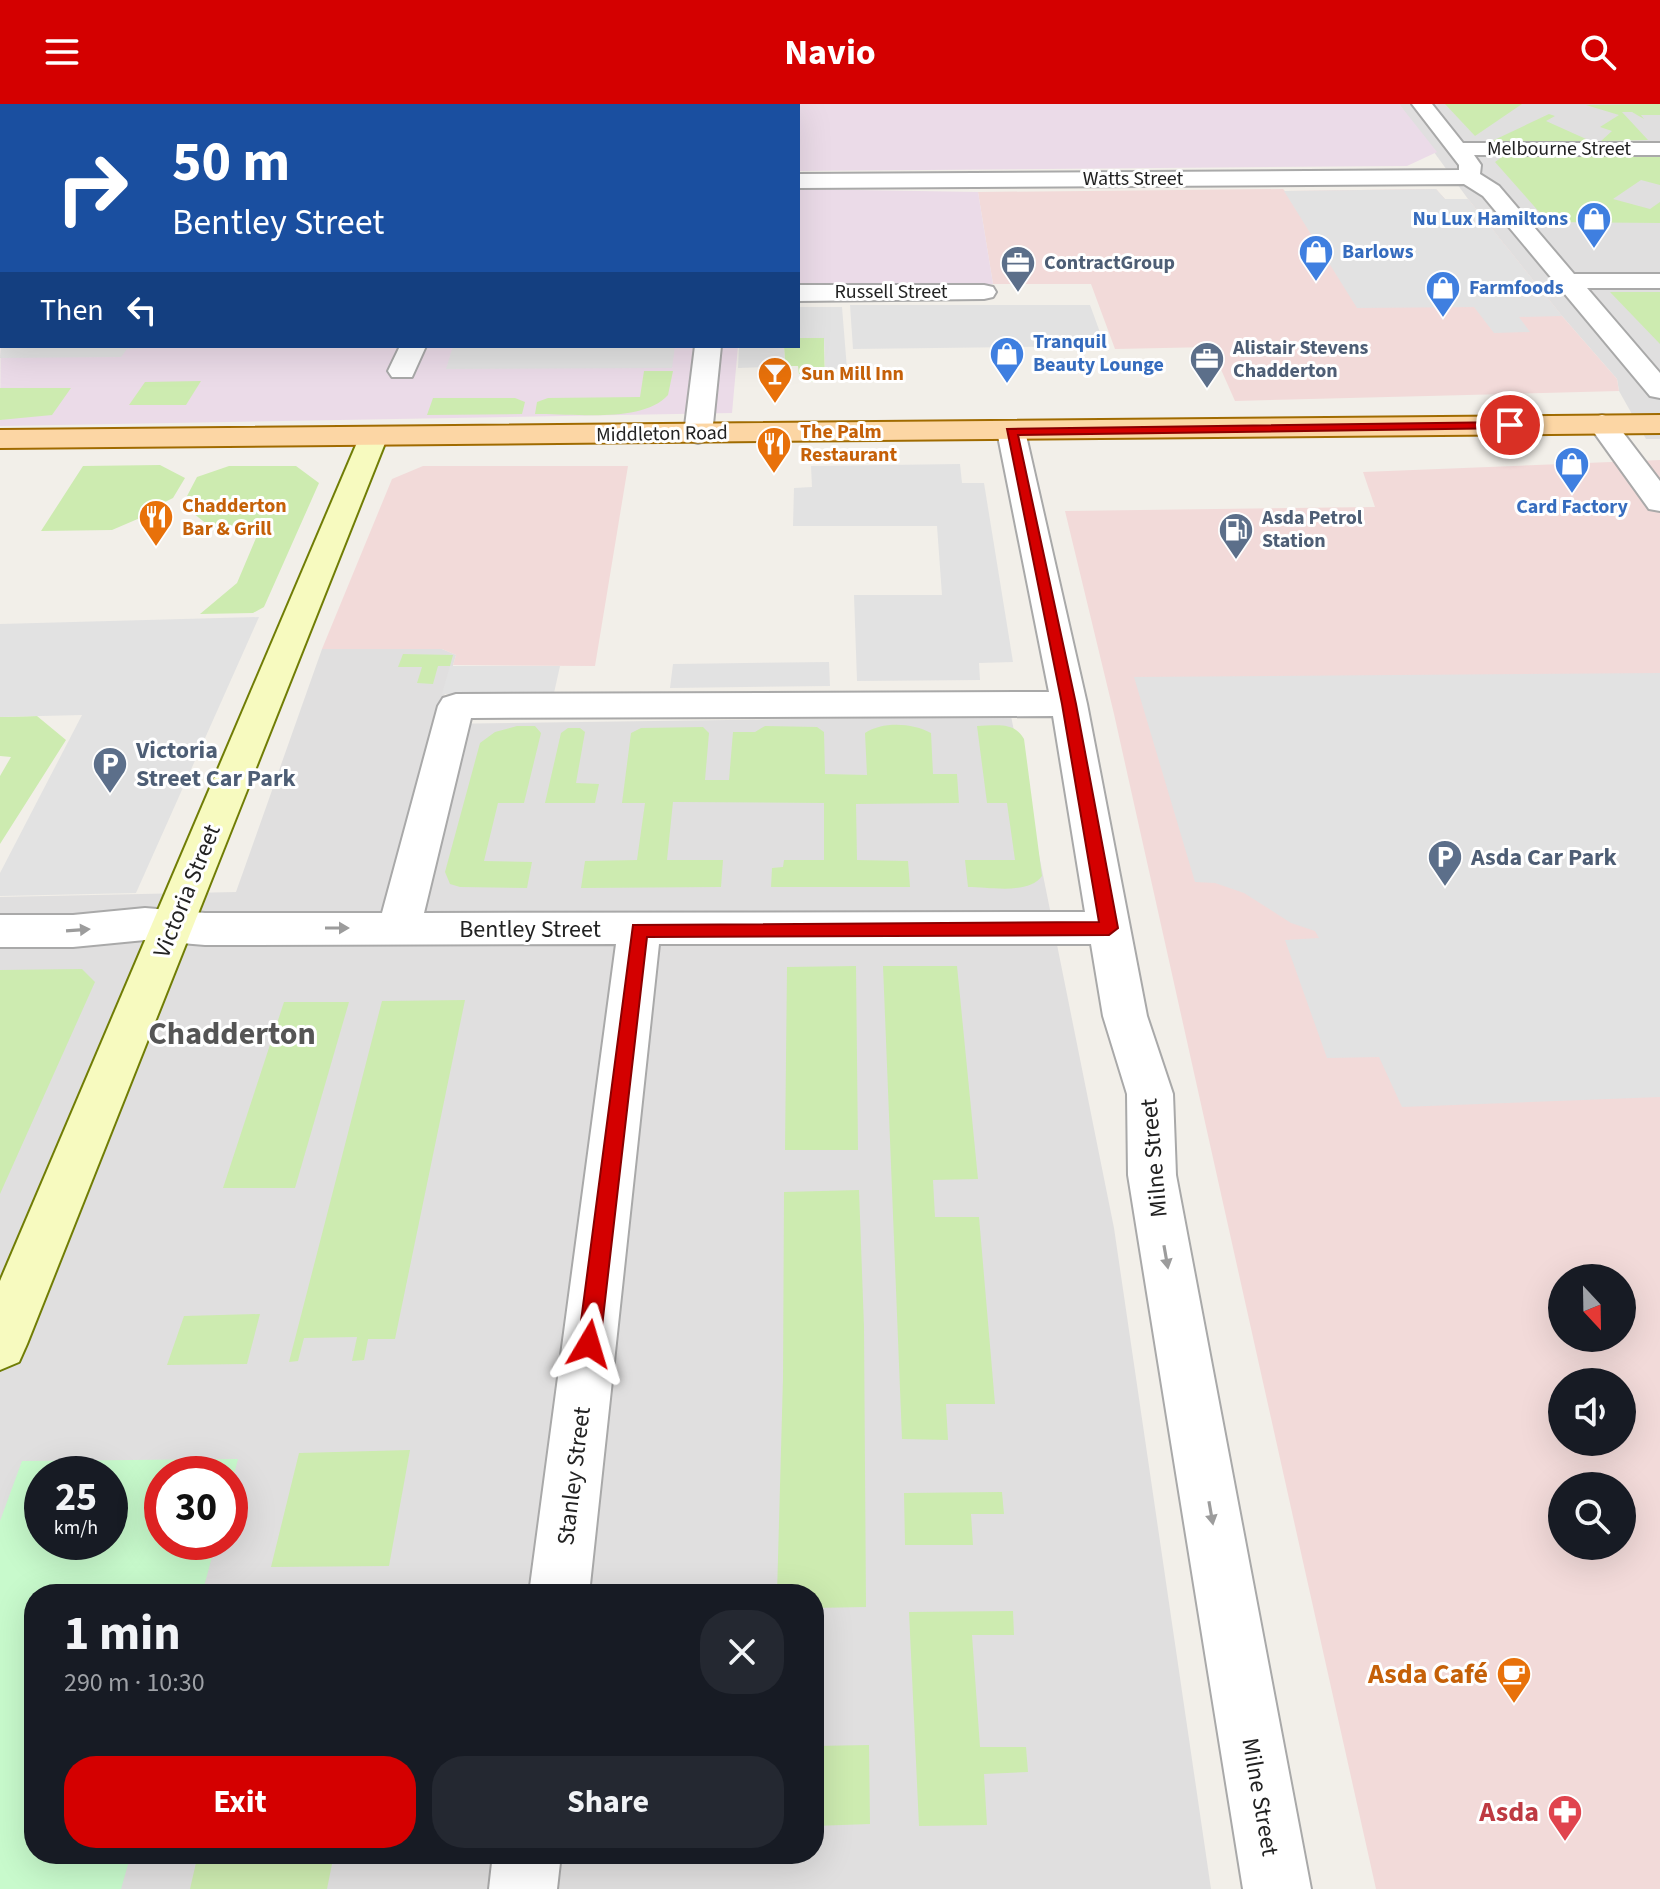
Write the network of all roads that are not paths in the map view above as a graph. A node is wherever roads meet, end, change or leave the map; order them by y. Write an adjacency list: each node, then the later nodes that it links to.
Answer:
1 (1422, 104): 2 (street, Melbourne Street)
2 (1459, 149): 3 (street, Melbourne Street); 4 (street, Melbourne Street)
3 (1660, 149)
4 (1469, 177): 5 (street, Watts Street); 6 (street, Melbourne Street)
5 (800, 181)
6 (1566, 281): 7 (street); 11 (street, Melbourne Street)
7 (1660, 281)
8 (984, 292): 9 (street, Russell Street)
9 (800, 293)
10 (707, 357): 15 (street)
11 (1660, 390)
12 (1602, 424): 13 (main road, Middleton Road); 14 (main road, Middleton Road); 18 (street)
13 (1660, 424)
14 (1011, 431): 15 (main road, Middleton Road); 19 (street, Milne Street)
15 (698, 434): 16 (main road, Middleton Road)
16 (373, 438): 17 (main road, Middleton Road); 20 (street, Victoria Street)
17 (0, 439)
18 (1660, 502)
19 (1069, 704): 21 (street); 22 (street, Milne Street)
20 (173, 926): 21 (street, Bentley Street, one-way to 21); 24 (street, Bentley Street, one-way to 20); 25 (street, Victoria Street)
21 (399, 928): 23 (street, Bentley Street)
22 (1109, 928): 23 (street, Bentley Street); 29 (street, Milne Street, one-way to 29)
23 (639, 930): 26 (street, Stanley Street)
24 (0, 931)
25 (0, 1344)
26 (560, 1584)
27 (526, 1864): 28 (street)
28 (523, 1889)
29 (1277, 1889)

